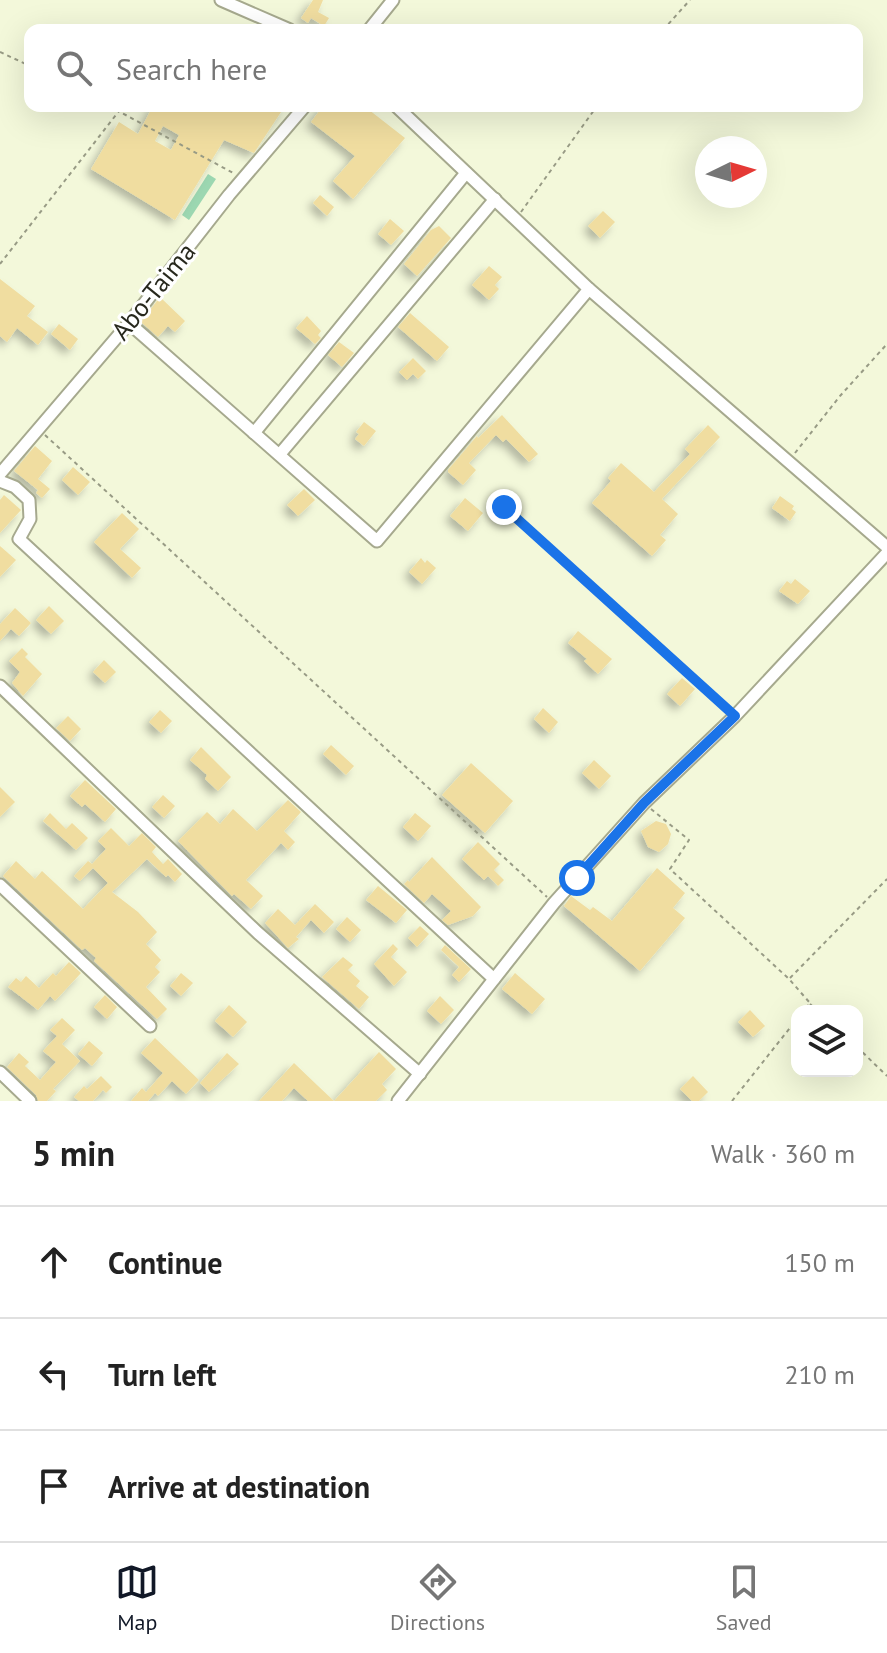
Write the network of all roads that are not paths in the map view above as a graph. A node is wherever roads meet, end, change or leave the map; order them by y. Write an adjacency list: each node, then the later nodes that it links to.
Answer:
1 (221, 0): 3 (street)
2 (393, 0): 4 (street)
3 (276, 24)
4 (374, 24)
5 (300, 112): 10 (street, Abo-Taima)
6 (402, 112): 7 (street)
7 (466, 173): 8 (street); 11 (street)
8 (495, 199): 9 (street); 12 (street)
9 (589, 289): 12 (street); 15 (street)
10 (129, 323): 11 (street); 13 (street, Abo-Taima)
11 (254, 433): 12 (street)
12 (280, 454)
13 (0, 474)
14 (0, 481): 18 (street)
15 (887, 550): 18 (street)
16 (0, 686): 21 (street)
17 (0, 885): 19 (street)
18 (494, 979): 21 (street)
19 (150, 1026)
20 (0, 1072): 22 (street)
21 (420, 1074): 23 (street)
22 (30, 1101)
23 (398, 1101)

